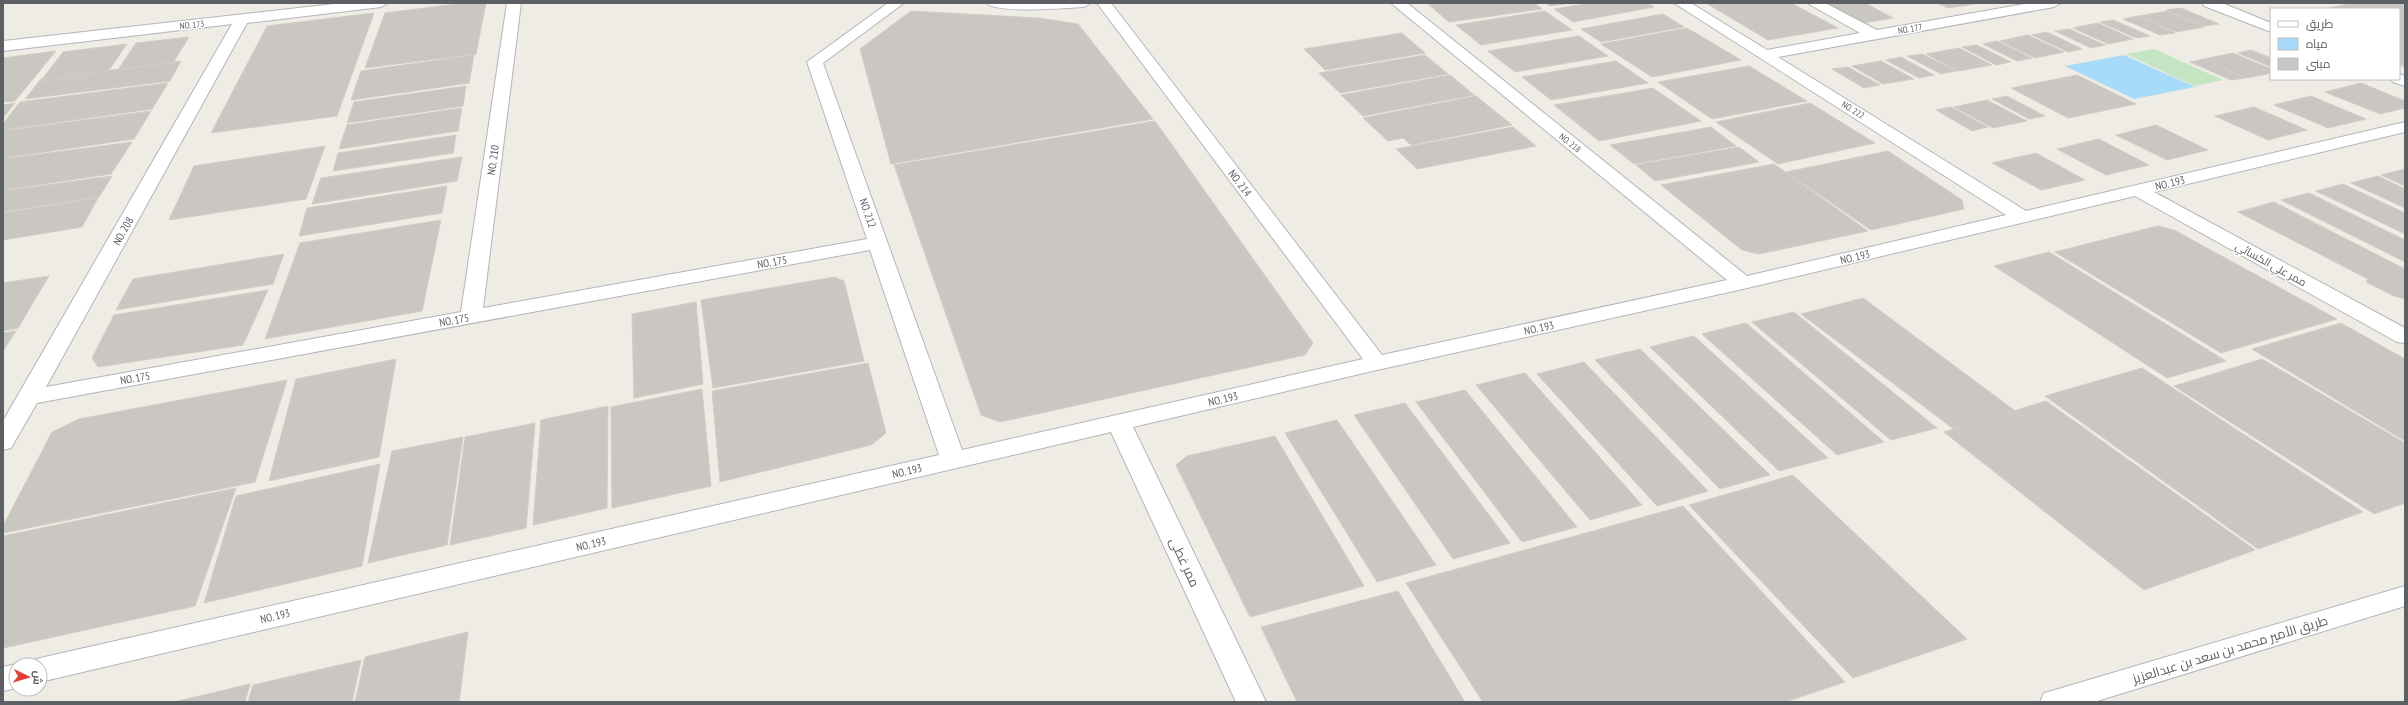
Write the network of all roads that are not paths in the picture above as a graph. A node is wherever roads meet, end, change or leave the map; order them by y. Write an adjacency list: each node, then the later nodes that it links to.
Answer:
1 (380, 3): 12 (street, NO. 173)
2 (514, 3): 22 (street, NO. 210)
3 (897, 3): 20 (street, NO. 212)
4 (994, 3): 5 (street)
5 (1084, 3)
6 (1104, 3): 24 (street, NO. 214)
7 (1398, 3): 21 (street, NO. 218)
8 (1681, 3): 16 (street, NO. 222)
9 (1814, 3): 14 (street)
10 (2054, 3): 14 (street, NO. 177)
11 (2209, 3): 13 (street)
12 (242, 19): 15 (street, NO. 173); 25 (street, NO. 208)
13 (2270, 28)
14 (1874, 35): 16 (street, NO. 177)
15 (3, 46)
16 (1766, 55): 19 (street, NO. 222)
17 (2405, 127): 18 (street, NO. 193)
18 (2137, 190): 19 (street, NO. 193); 23 (street, ممر علي الكسائي)
19 (2024, 218): 21 (street, NO. 193)
20 (878, 243): 22 (street, NO. 175); 28 (street, NO. 212)
21 (1743, 283): 24 (street, NO. 193)
22 (471, 317): 25 (street, NO. 175)
23 (2405, 337)
24 (1378, 363): 26 (street, NO. 193)
25 (29, 397): 27 (street, NO. 208)
26 (1119, 423): 28 (street, NO. 193); 31 (street, ممر غطى)
27 (3, 442)
28 (953, 460): 30 (street, NO. 193)
29 (2405, 596): 32 (street, طريق الأمير محمد بن سعد بن عبدالعزيز)
30 (48, 668)
31 (1252, 702)
32 (2055, 702)

